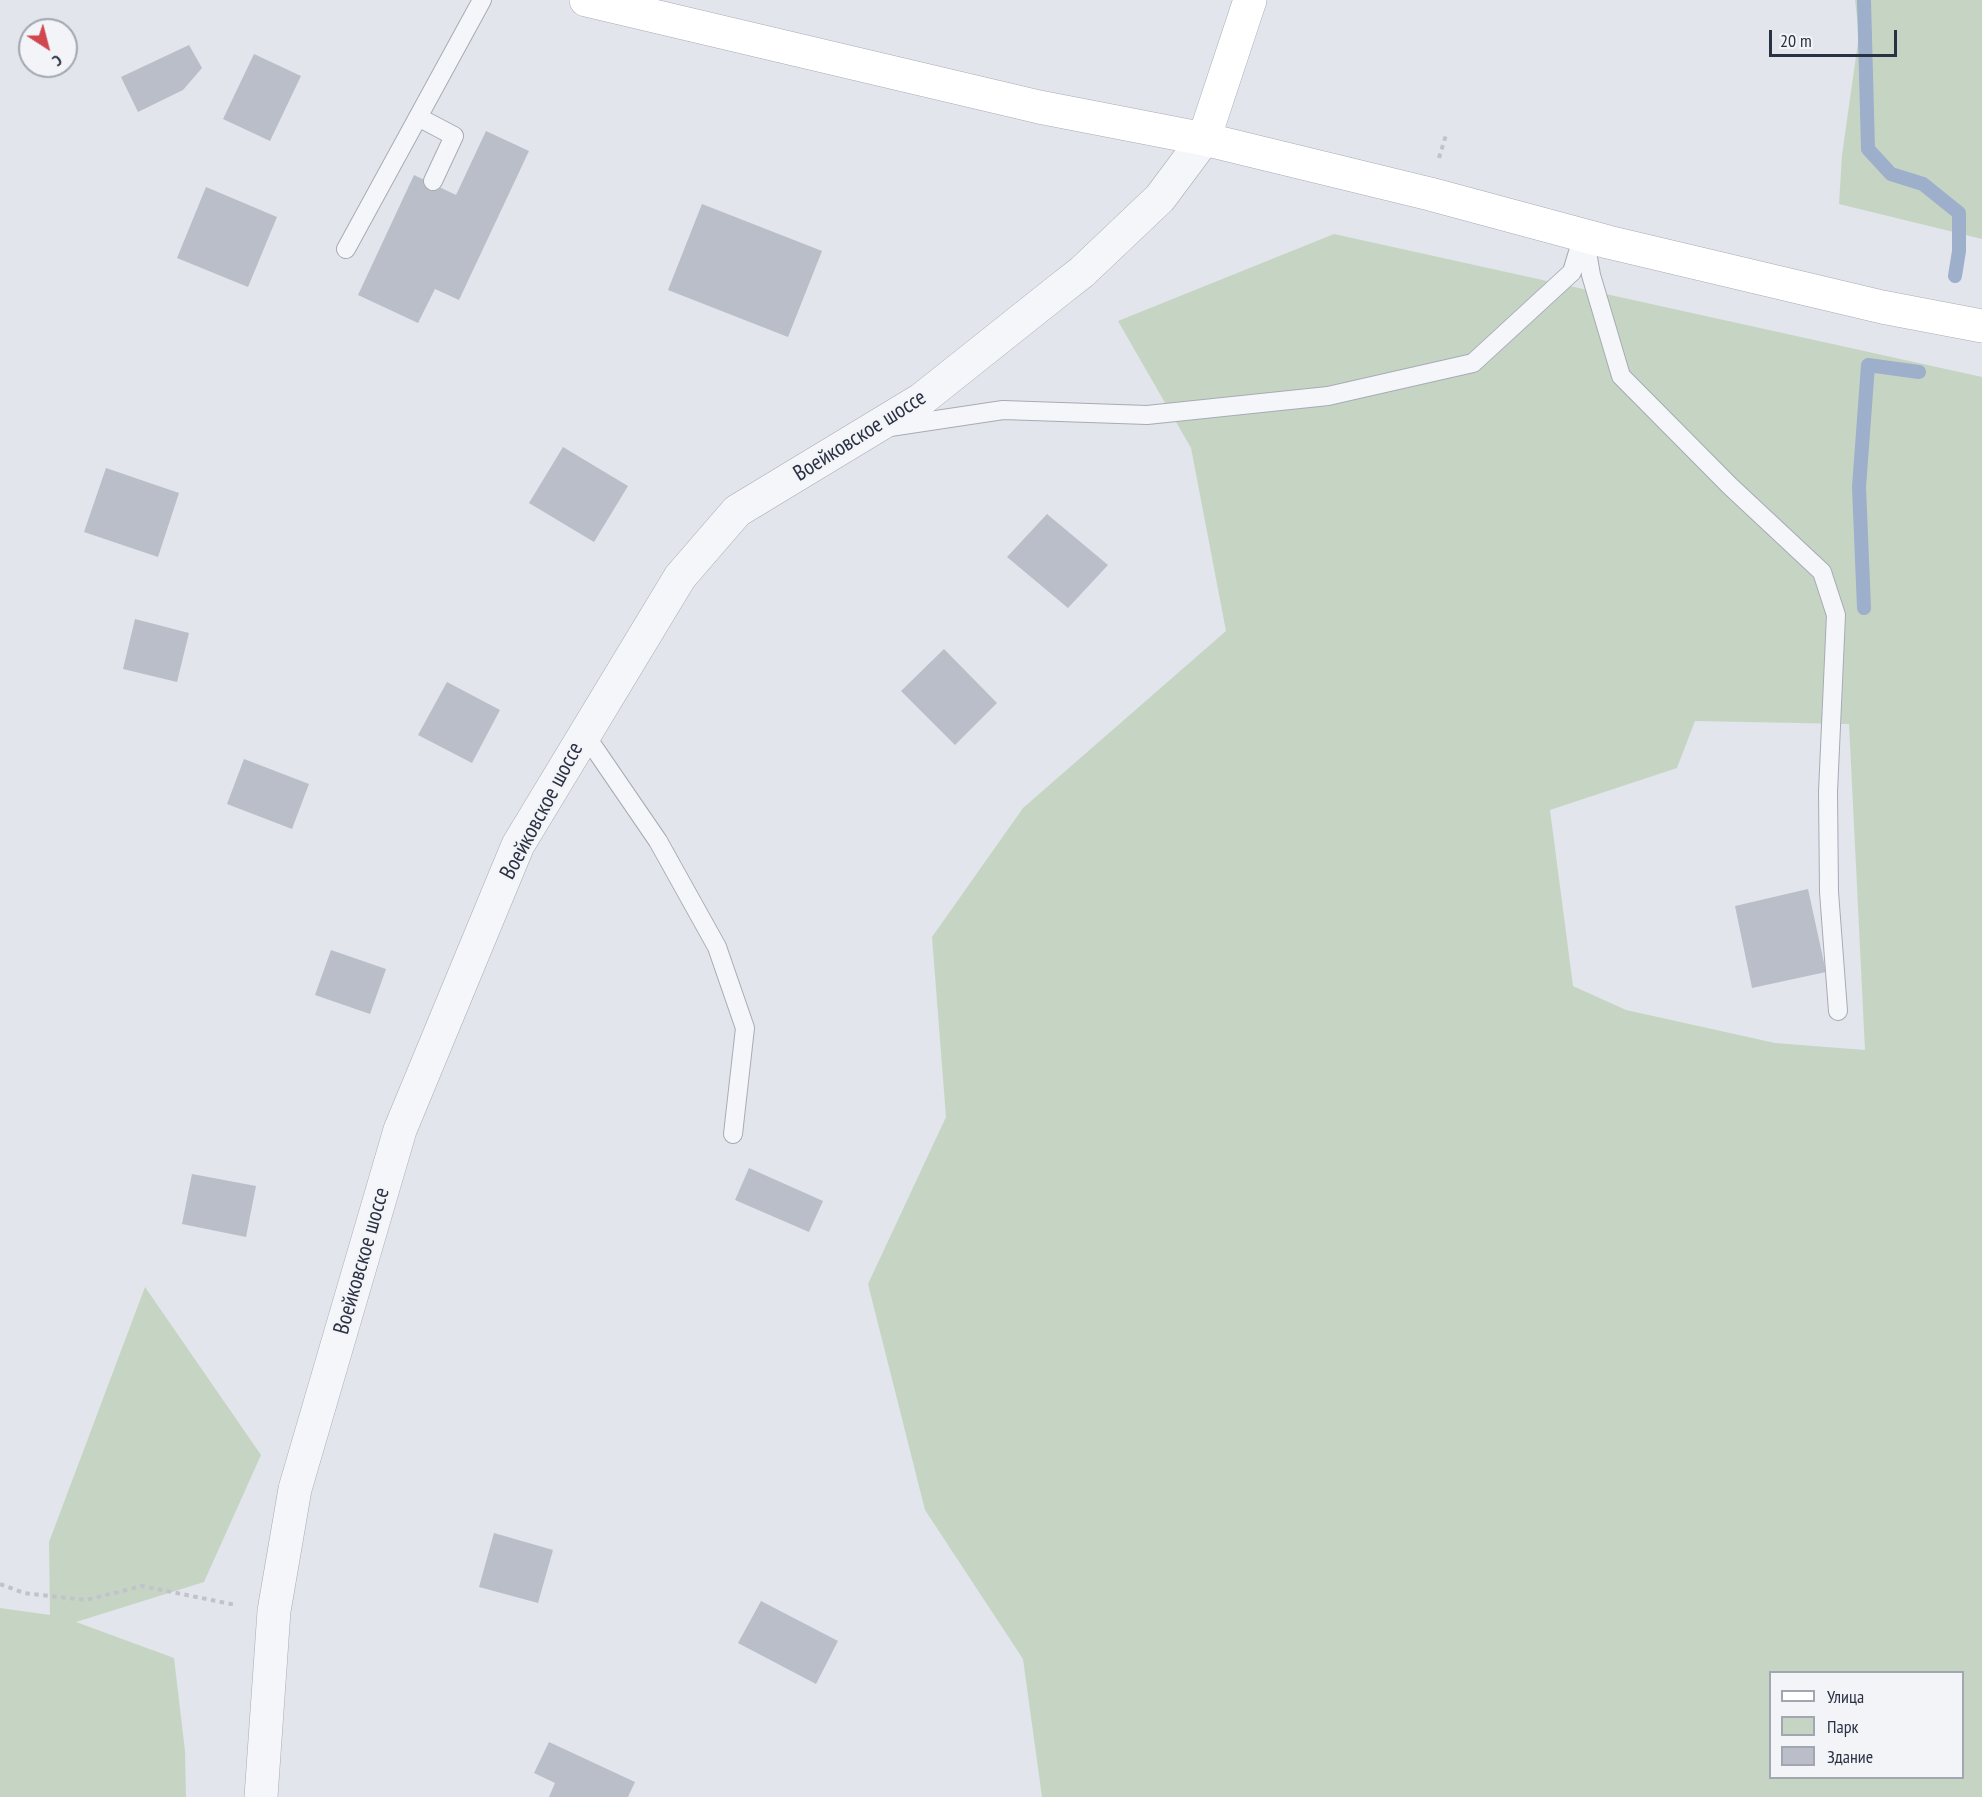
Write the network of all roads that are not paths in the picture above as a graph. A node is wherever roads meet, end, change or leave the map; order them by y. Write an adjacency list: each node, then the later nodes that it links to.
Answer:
1 (482, 0): 4 (lane)
2 (586, 0): 5 (main road)
3 (1250, 0): 5 (main road)
4 (418, 117): 6 (lane); 8 (lane)
5 (1204, 139): 7 (main road); 10 (street, Воейковское шоссе)
6 (433, 181)
7 (1584, 235): 9 (main road); 10 (lane); 12 (lane)
8 (346, 249)
9 (1982, 326)
10 (874, 429): 11 (street, Воейковское шоссе)
11 (584, 733): 13 (lane); 14 (street, Воейковское шоссе)
12 (1838, 1011)
13 (733, 1134)
14 (261, 1797)

